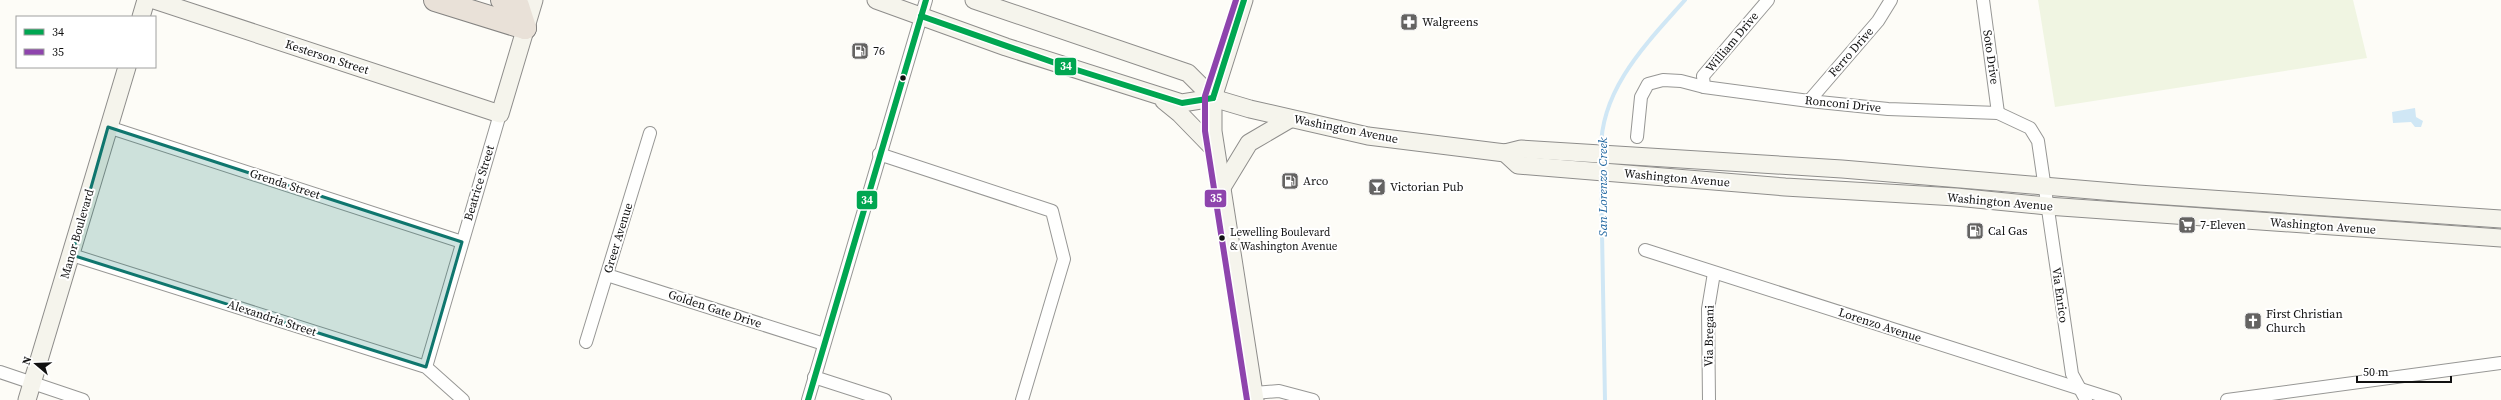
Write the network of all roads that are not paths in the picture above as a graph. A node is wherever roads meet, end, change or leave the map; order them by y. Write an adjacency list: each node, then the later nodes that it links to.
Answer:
1 (146, 0): 13 (main road)
2 (154, 0): 21 (main road, Kesterson Street)
3 (435, 0): 14 (highway)
4 (502, 0): 14 (highway)
5 (534, 0): 14 (main road, Beatrice Street)
6 (876, 0): 12 (main road, Washington Avenue)
7 (974, 0): 18 (main road)
8 (1244, 0): 18 (main road)
9 (1768, 0): 16 (street, William Drive)
10 (1891, 0): 19 (street, Ferro Drive)
11 (1983, 0): 20 (street, Soto Drive)
12 (923, 8): 17 (main road, Washington Avenue); 28 (street)
13 (141, 16)
14 (525, 28): 21 (main road, Beatrice Street)
15 (127, 68): 23 (main road, Manor Boulevard)
16 (1704, 87): 19 (street, Ronconi Drive); 25 (street, Ronconi Drive)
17 (1158, 96): 18 (main road, Washington Avenue); 26 (main road)
18 (1213, 98): 22 (main road, Washington Avenue); 26 (main road)
19 (1809, 101): 20 (street, Ronconi Drive)
20 (1998, 113): 29 (street, Ronconi Drive)
21 (500, 114): 34 (street, Beatrice Street)
22 (1290, 119): 27 (main road, Washington Avenue); 30 (main road)
23 (108, 127): 34 (street, Grenda Street); 36 (main road, Manor Boulevard)
24 (650, 133): 38 (street, Greer Avenue)
25 (1637, 137)
26 (1215, 150): 30 (main road)
27 (1505, 153): 29 (main road, Washington Avenue); 31 (main road, Washington Avenue)
28 (879, 154): 40 (street); 53 (street)
29 (2045, 187): 31 (street, Via Enrico); 32 (main road, Washington Avenue)
30 (1221, 189): 47 (main road)
31 (2047, 206): 33 (main road, Washington Avenue); 46 (street, Via Enrico)
32 (2501, 219)
33 (2501, 238)
34 (462, 242): 42 (street, Beatrice Street)
35 (1645, 250): 37 (street, Lorenzo Avenue)
36 (72, 254): 42 (street, Alexandria Street); 45 (main road, Manor Boulevard)
37 (1714, 273): 46 (street, Lorenzo Avenue); 55 (street, Via Bregani)
38 (607, 274): 39 (street, Greer Avenue); 40 (street, Golden Gate Drive)
39 (586, 342)
40 (824, 344): 44 (street)
41 (2501, 363): 57 (street)
42 (426, 367): 50 (street, Alexandria Street)
43 (0, 372): 45 (street)
44 (814, 377): 51 (street); 52 (street)
45 (32, 383): 48 (main road, Manor Boulevard); 49 (street)
46 (2084, 395): 56 (street, Lorenzo Avenue)
47 (1254, 397): 54 (street)
48 (27, 400)
49 (83, 400)
50 (463, 400)
51 (808, 400)
52 (885, 400)
53 (1022, 400)
54 (1313, 400)
55 (1709, 400)
56 (2115, 400)
57 (2227, 400)

